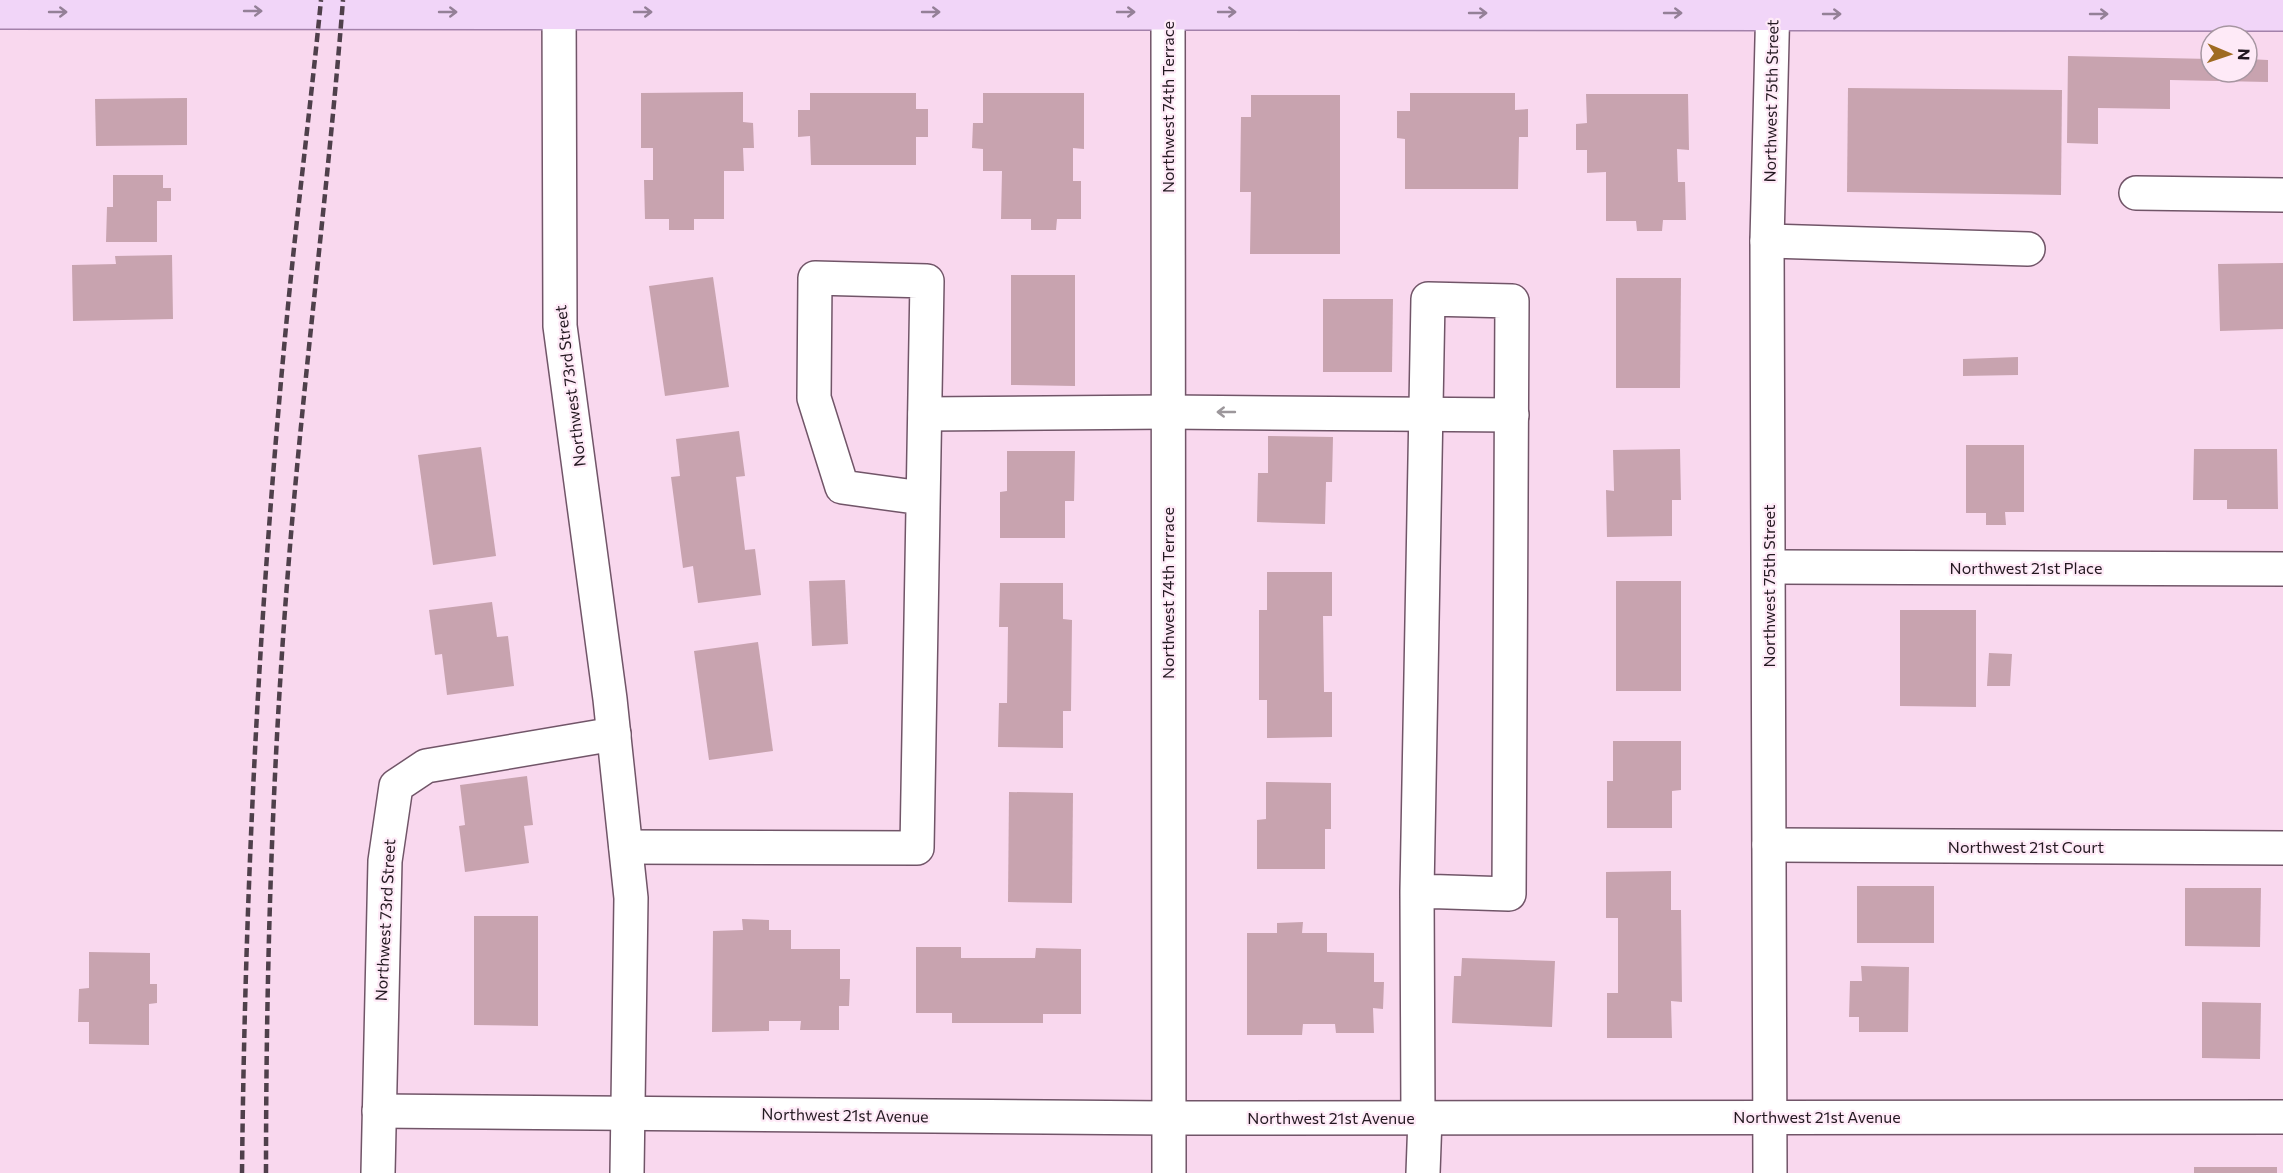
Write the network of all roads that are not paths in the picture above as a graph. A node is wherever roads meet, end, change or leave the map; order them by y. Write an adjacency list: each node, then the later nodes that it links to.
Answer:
1 (559, 6): 2 (main road, one-way to 2); 4 (main road, one-way to 1); 17 (street, Northwest 73rd Street)
2 (1168, 6): 3 (main road, one-way to 3); 10 (street, Northwest 74th Terrace)
3 (1773, 7): 5 (main road, one-way to 5); 8 (street, Northwest 75th Street)
4 (0, 12)
5 (2283, 14)
6 (2136, 193): 7 (street)
7 (2283, 195)
8 (1767, 241): 9 (street); 15 (street, Northwest 75th Street)
9 (2028, 249)
10 (1168, 412): 11 (street, one-way to 10); 12 (street); 26 (street, Northwest 74th Terrace)
11 (1425, 413): 13 (street); 13 (street); 21 (street)
12 (925, 414): 14 (street); 14 (street)
13 (1512, 415): 21 (street)
14 (922, 498): 19 (street)
15 (1769, 567): 16 (street, Northwest 21st Place); 18 (street, Northwest 75th Street)
16 (2283, 569)
17 (614, 734): 19 (street, Northwest 73rd Street); 22 (street, Northwest 73rd Street)
18 (1769, 845): 20 (street, Northwest 21st Court); 24 (street, Northwest 75th Street)
19 (626, 847): 23 (street, Northwest 73rd Street)
20 (2283, 849)
21 (1418, 891): 27 (street)
22 (379, 1111): 23 (street, Northwest 21st Avenue); 28 (street, Northwest 73rd Street)
23 (627, 1113): 26 (street, Northwest 21st Avenue); 29 (street, Northwest 73rd Street)
24 (1769, 1117): 25 (street, Northwest 21st Avenue); 27 (street, Northwest 21st Avenue); 32 (street, Northwest 75th Street)
25 (2283, 1117)
26 (1168, 1118): 27 (street, Northwest 21st Avenue); 30 (street, Northwest 74th Terrace)
27 (1421, 1118): 31 (street)
28 (378, 1173)
29 (627, 1173)
30 (1168, 1173)
31 (1423, 1173)
32 (1770, 1173)

